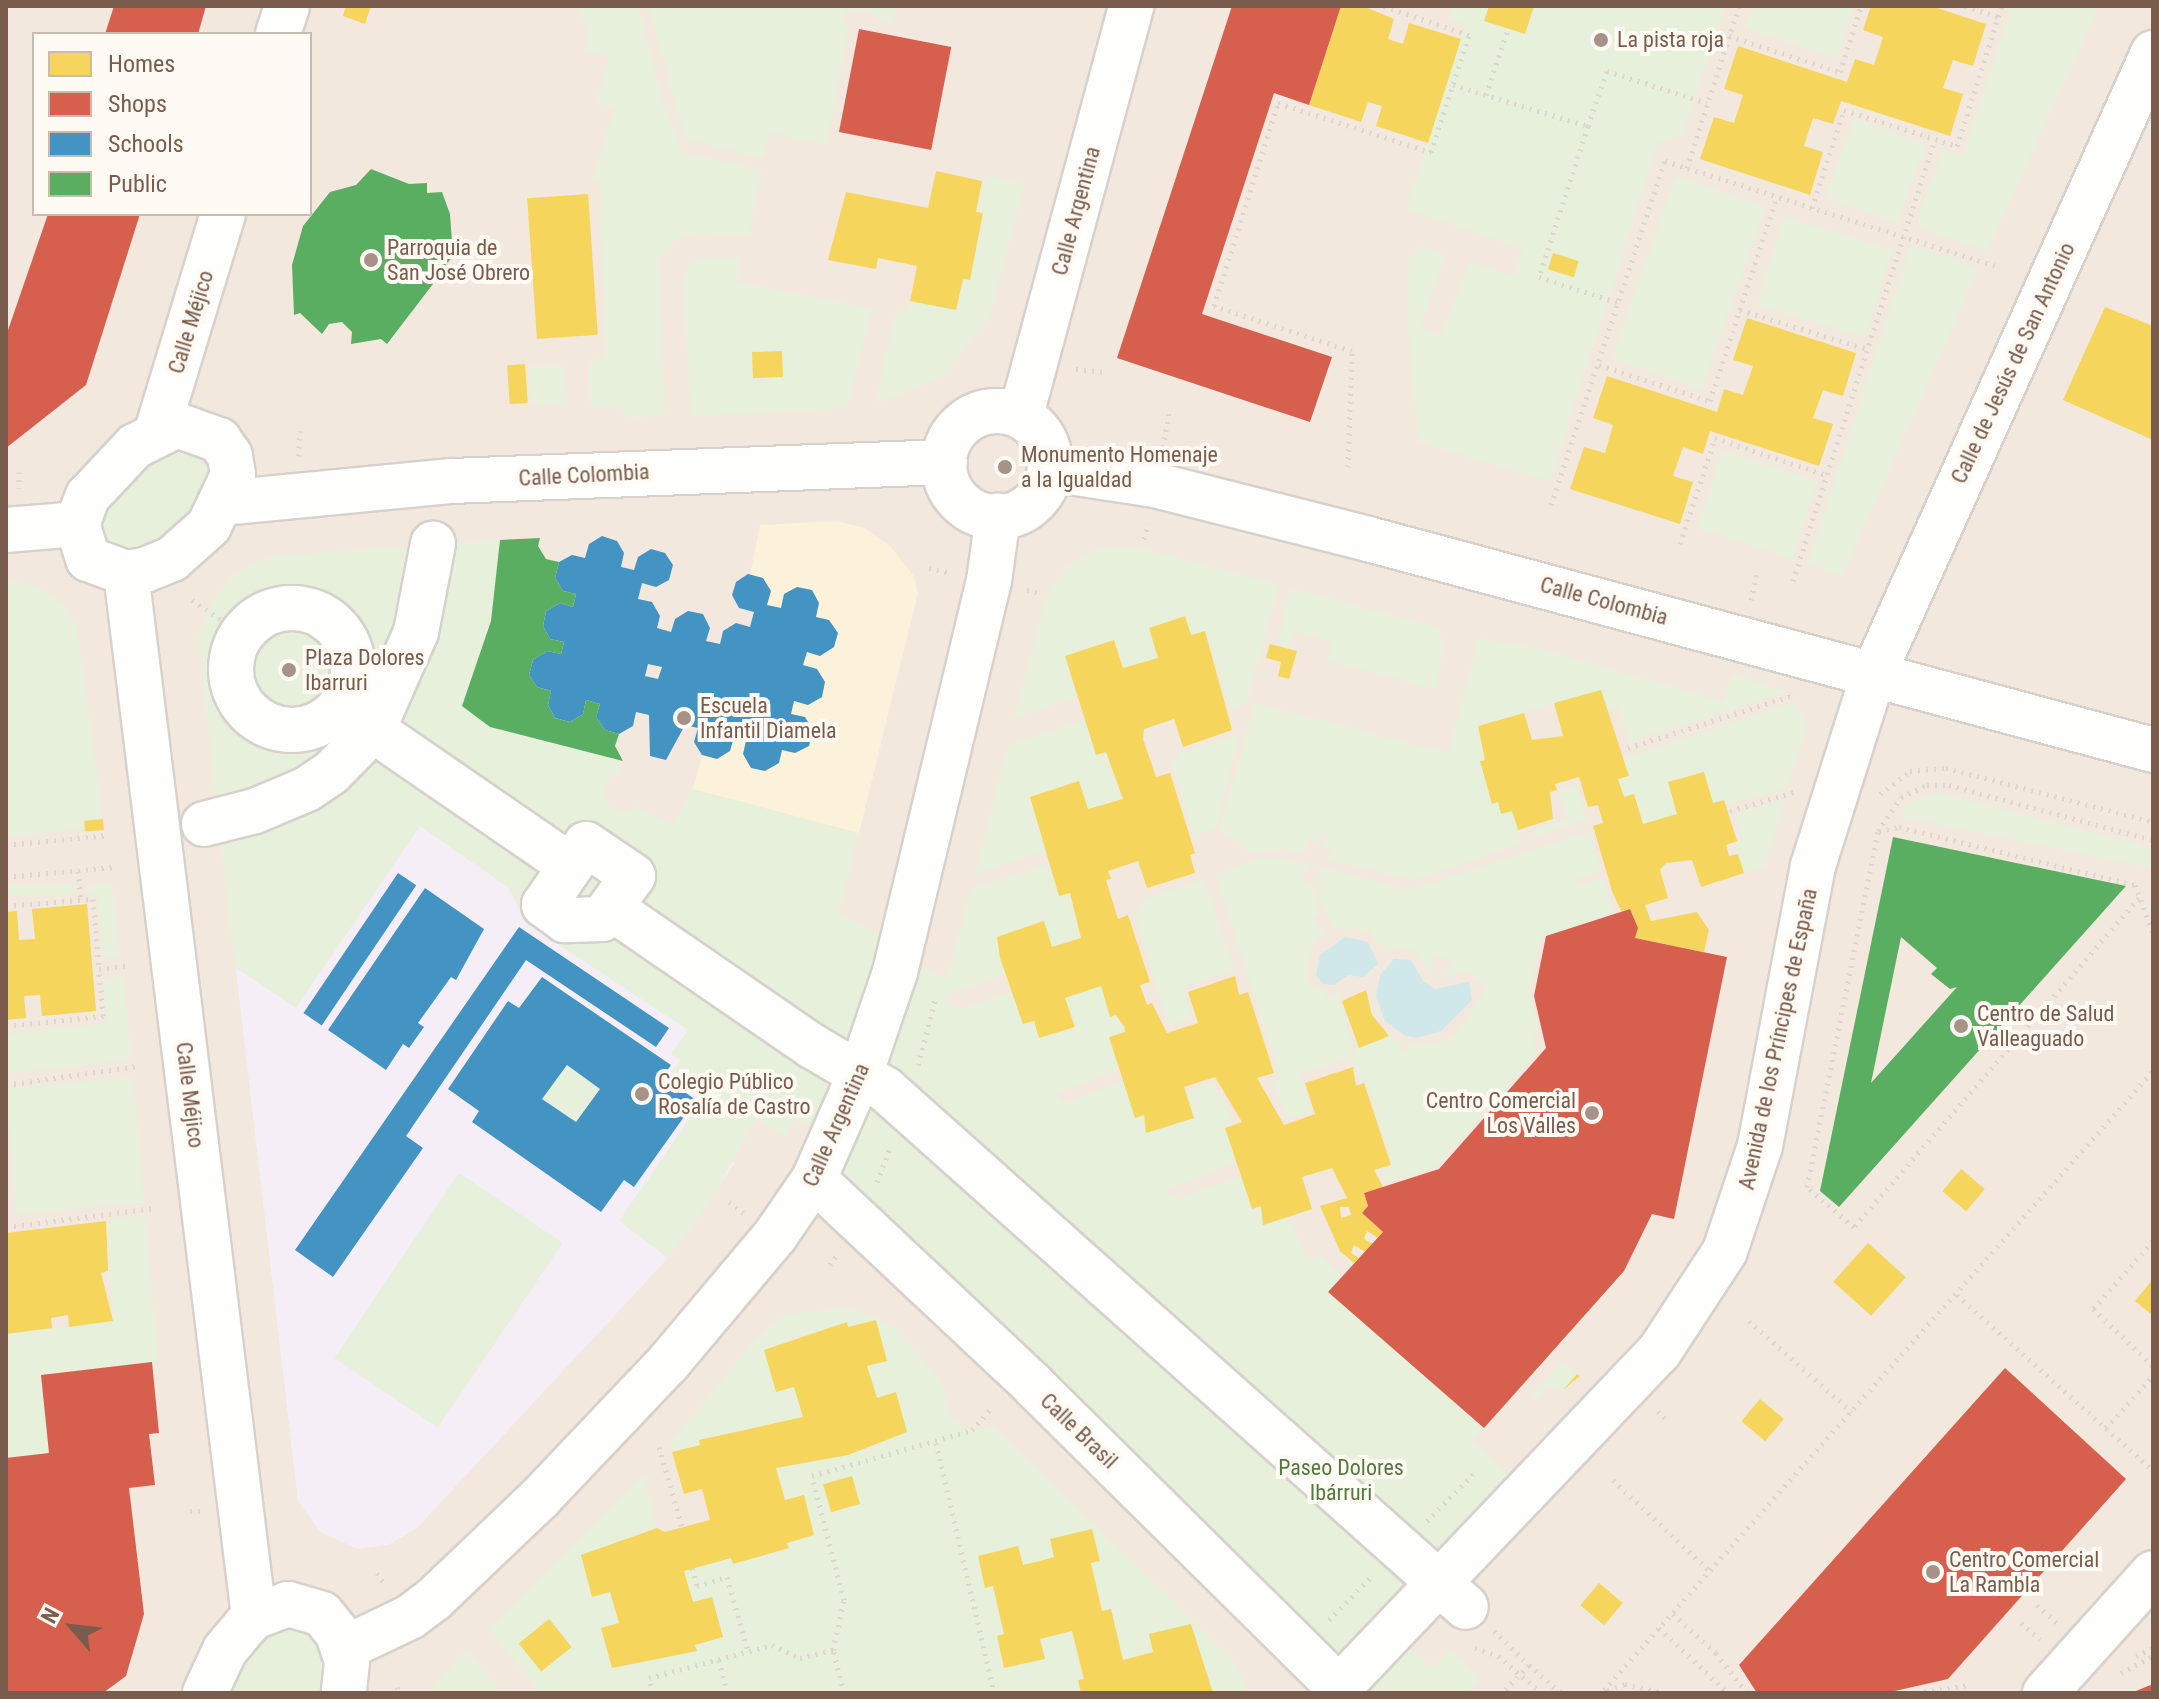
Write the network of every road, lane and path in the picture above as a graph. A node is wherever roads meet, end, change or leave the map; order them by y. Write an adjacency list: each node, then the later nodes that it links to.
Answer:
1 (287, 6): 10 (street)
2 (1131, 6): 28 (street, Calle Argentina)
3 (1383, 6): 13 (path)
4 (1739, 6): 11 (path)
5 (1861, 6): 11 (path)
6 (1965, 6): 8 (path)
7 (2002, 6): 8 (path)
8 (1999, 17): 17 (path)
9 (1508, 29): 14 (path)
10 (279, 32)
11 (1729, 36): 15 (path)
12 (2153, 53): 46 (street, Calle de Jesús de San Antonio)
13 (1453, 85): 14 (path); 31 (path)
14 (1486, 95): 16 (path)
15 (1707, 103): 16 (path); 18 (path)
16 (1588, 126): 24 (path)
17 (1935, 139): 20 (path); 22 (path)
18 (1687, 168): 19 (path); 24 (path)
19 (1777, 196): 20 (path); 25 (path)
20 (1812, 208): 22 (path)
21 (222, 216): 29 (street, Calle Méjico)
22 (1905, 234): 23 (path); 26 (path)
23 (1997, 266)
24 (1619, 303): 27 (path)
25 (1740, 310): 26 (path); 27 (path)
26 (1867, 349): 33 (path)
27 (1599, 365): 35 (path)
28 (1021, 415): 30 (street); 32 (street)
29 (157, 431): 34 (street); 37 (street)
30 (945, 462): 34 (street, Calle Colombia); 36 (street)
31 (1348, 467)
32 (1050, 469): 36 (street); 46 (street, Calle Colombia)
33 (1826, 475): 40 (path); 42 (path)
34 (223, 503): 41 (street)
35 (1551, 505)
36 (998, 516): 72 (street, Calle Argentina)
37 (77, 524): 38 (street); 41 (street)
38 (6, 530)
39 (433, 544): 48 (street)
40 (1680, 544)
41 (126, 573): 98 (street, Calle Méjico)
42 (1793, 581)
43 (192, 600): 44 (path)
44 (242, 634): 45 (street); 49 (street)
45 (353, 672): 48 (street); 49 (street)
46 (1874, 673): 51 (street, Calle Colombia); 97 (street, Avenida de los Príncipes de España)
47 (1801, 692): 50 (path)
48 (372, 727): 49 (street); 54 (street); 72 (street)
49 (308, 728)
50 (1628, 748)
51 (2153, 750)
52 (1800, 791): 53 (path)
53 (1730, 811)
54 (204, 824)
55 (1878, 831): 57 (path); 62 (path); 62 (path)
56 (110, 835): 58 (path)
57 (2153, 840)
58 (6, 845)
59 (116, 867): 60 (path)
60 (78, 871): 61 (path); 63 (path)
61 (6, 877)
62 (2139, 898): 65 (path)
63 (81, 900): 64 (path); 67 (path)
64 (6, 906)
65 (2153, 933)
66 (125, 966): 67 (path)
67 (99, 969): 69 (path)
68 (935, 1000): 74 (path)
69 (6, 1026)
70 (138, 1066): 73 (path)
71 (2153, 1071): 79 (path)
72 (861, 1072): 74 (street); 75 (street, Calle Argentina)
73 (6, 1085)
74 (905, 1108): 92 (street)
75 (814, 1179): 100 (street, Calle Brasil); 101 (street, Calle Argentina)
76 (155, 1208): 77 (path)
77 (6, 1227)
78 (2153, 1241): 81 (path)
79 (1957, 1295): 84 (path); 85 (path)
80 (1749, 1321): 84 (path)
81 (2153, 1366)
82 (2153, 1376): 85 (path)
83 (990, 1410): 86 (path)
84 (1852, 1412): 94 (path)
85 (2106, 1428): 88 (path)
86 (936, 1443): 102 (path); 115 (path)
87 (659, 1447): 91 (path)
88 (2153, 1470)
89 (1474, 1473): 92 (path)
90 (1613, 1480): 94 (path)
91 (682, 1527)
92 (1397, 1550): 97 (street); 100 (path)
93 (692, 1568): 103 (path)
94 (1710, 1571): 96 (path)
95 (2153, 1573): 123 (street)
96 (1673, 1614): 99 (path); 121 (path)
97 (1464, 1616): 105 (path); 106 (path); 108 (street, Avenida de los Príncipes de España)
98 (254, 1617): 101 (street); 110 (street)
99 (1659, 1628): 109 (path); 120 (path)
100 (1302, 1647): 108 (street, Calle Brasil)
101 (345, 1648): 111 (street)
102 (833, 1650): 103 (path); 114 (path)
103 (748, 1651): 104 (path)
104 (719, 1660): 112 (path); 113 (path)
105 (1529, 1665): 106 (path); 118 (path)
106 (1521, 1674): 116 (path); 117 (path)
107 (1968, 1685): 122 (path)
108 (1336, 1690)
109 (1602, 1692): 119 (path)
110 (205, 1693)
111 (344, 1693)
112 (653, 1693)
113 (727, 1693)
114 (844, 1693)
115 (994, 1693)
116 (1502, 1693)
117 (1542, 1693)
118 (1561, 1693)
119 (1664, 1693)
120 (1728, 1693)
121 (1747, 1693)
122 (1916, 1693)
123 (2045, 1693)

